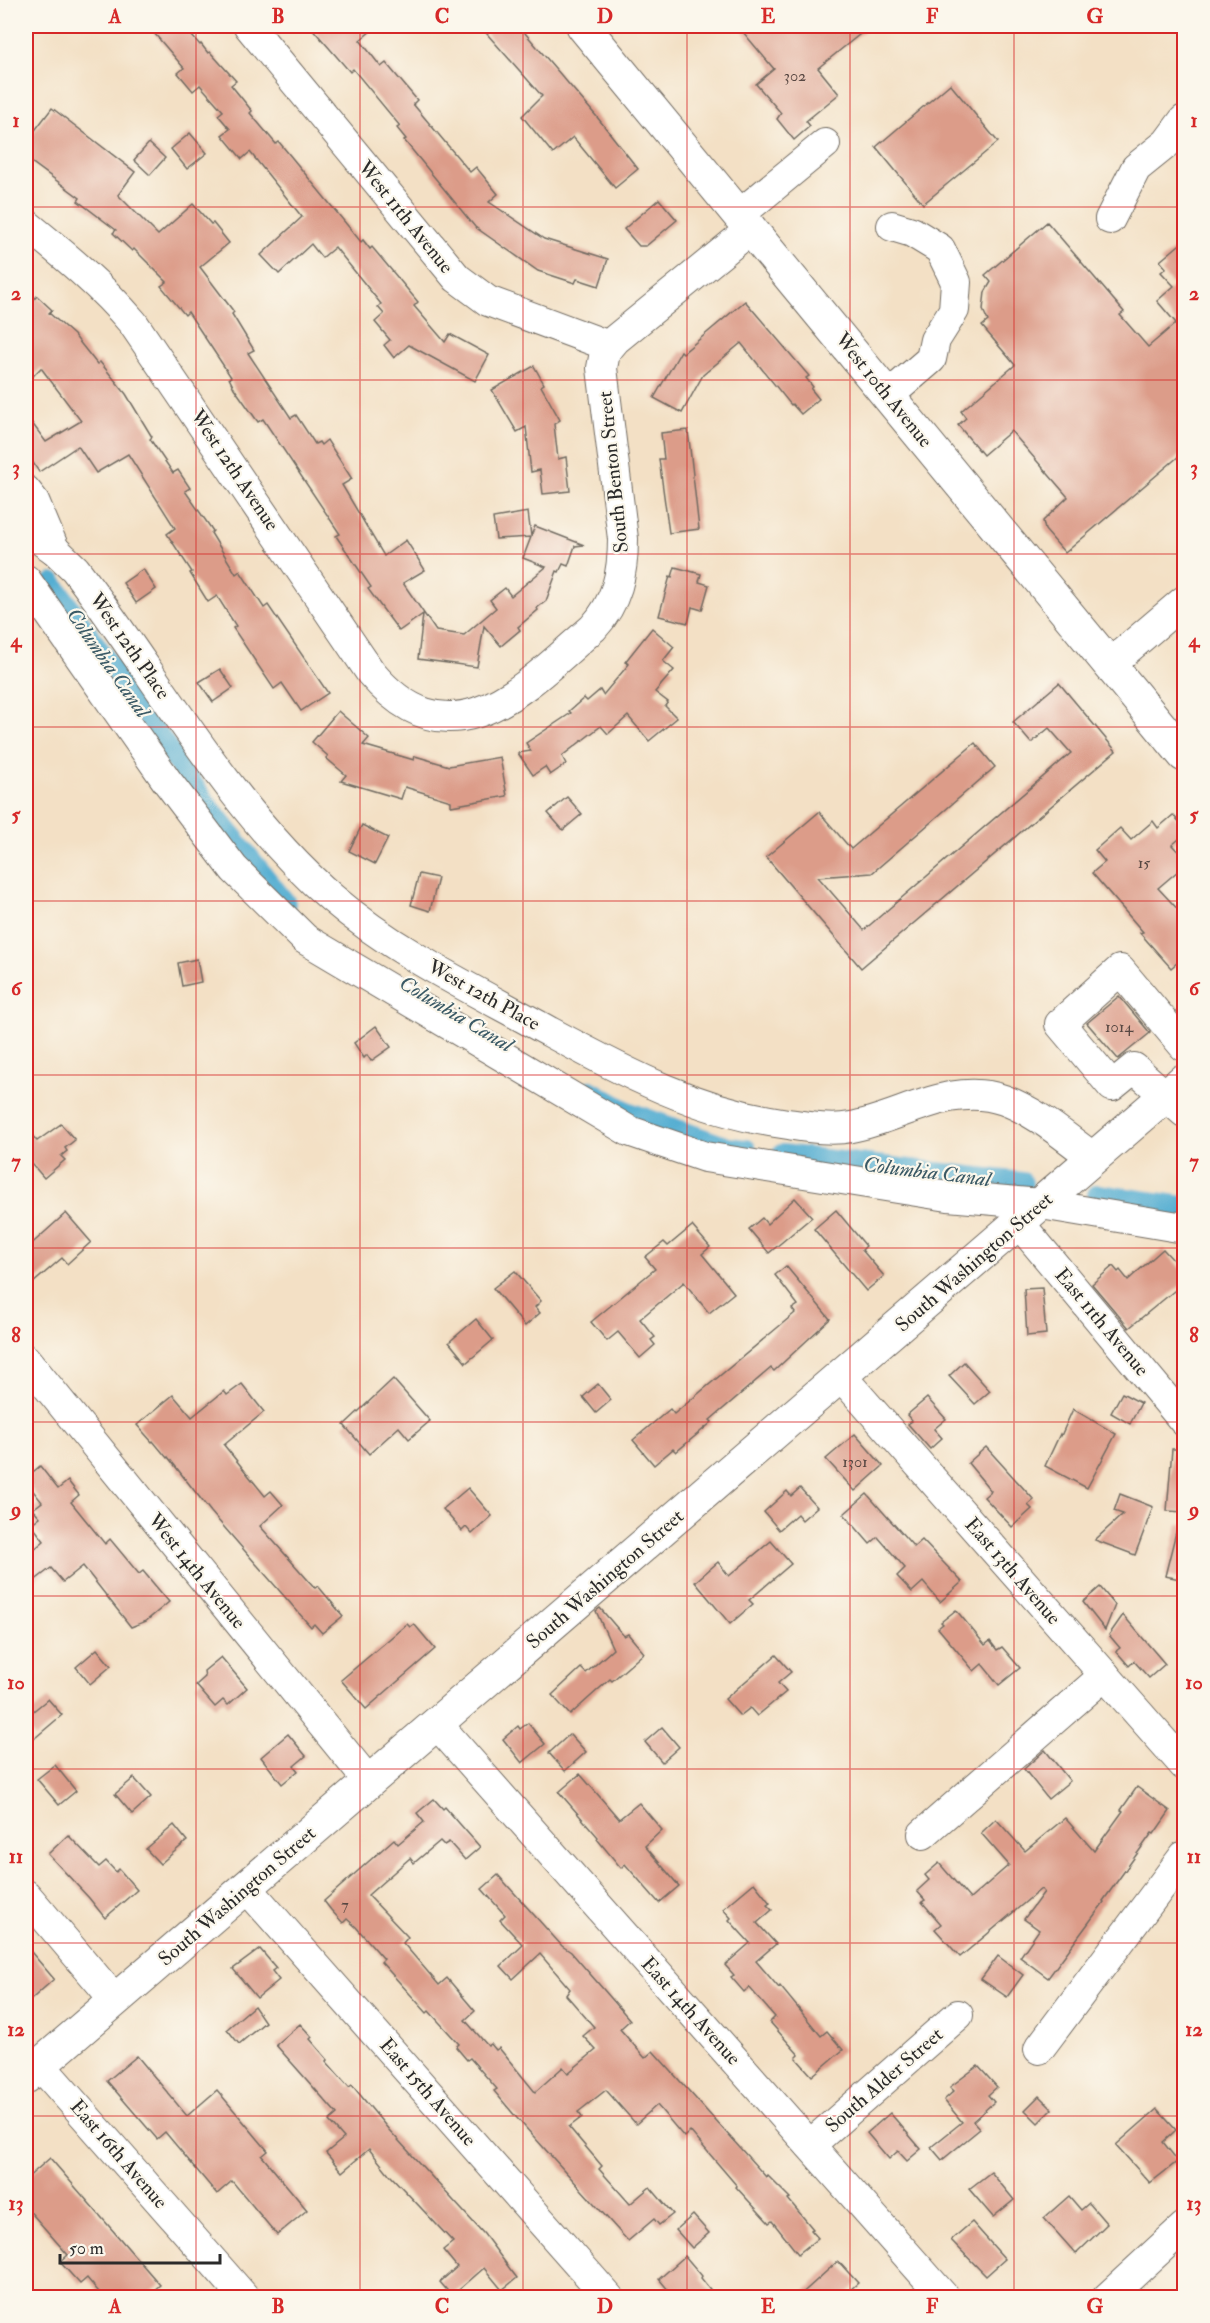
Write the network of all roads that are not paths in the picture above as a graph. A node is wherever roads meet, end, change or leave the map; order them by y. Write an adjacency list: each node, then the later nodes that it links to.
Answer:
1 (249, 26): 9 (street, West 11th Avenue)
2 (583, 26): 6 (main road, West 10th Avenue)
3 (1185, 120): 5 (street)
4 (825, 144): 6 (street)
5 (1110, 219)
6 (745, 222): 9 (street); 10 (main road, West 10th Avenue)
7 (26, 224): 17 (street, West 12th Avenue)
8 (892, 226): 10 (street)
9 (609, 346): 17 (street, South Benton Street)
10 (882, 388): 16 (main road, West 10th Avenue)
11 (26, 491): 13 (street)
12 (26, 530): 13 (street, West 12th Place)
13 (54, 549): 21 (street, West 12th Place)
14 (26, 580): 22 (street)
15 (1183, 605): 16 (street)
16 (1110, 664): 18 (main road, West 10th Avenue)
17 (438, 716)
18 (1185, 755)
19 (1185, 1046): 20 (street)
20 (1178, 1096): 21 (main road, South Washington Street)
21 (1094, 1158): 22 (main road, South Washington Street)
22 (1030, 1213): 23 (street); 25 (main road, South Washington Street); 26 (street, East 11th Avenue)
23 (1185, 1228)
24 (26, 1360): 30 (street, West 14th Avenue)
25 (841, 1376): 27 (street, East 13th Avenue); 28 (main road, South Washington Street)
26 (1185, 1421)
27 (1104, 1675): 29 (street, East 13th Avenue); 31 (street)
28 (437, 1724): 30 (main road, South Washington Street); 39 (street, East 14th Avenue)
29 (1185, 1765)
30 (369, 1782): 33 (main road, South Washington Street)
31 (924, 1834)
32 (1185, 1856): 37 (street)
33 (246, 1887): 35 (main road, South Washington Street); 42 (street, East 15th Avenue)
34 (26, 1895): 35 (street)
35 (115, 2000): 38 (main road, South Washington Street)
36 (958, 2015): 39 (street, South Alder Street)
37 (1040, 2049)
38 (33, 2071): 41 (street, East 16th Avenue)
39 (810, 2145): 43 (street, East 14th Avenue)
40 (1185, 2228): 44 (street)
41 (245, 2298)
42 (609, 2298)
43 (945, 2298)
44 (1107, 2298)

